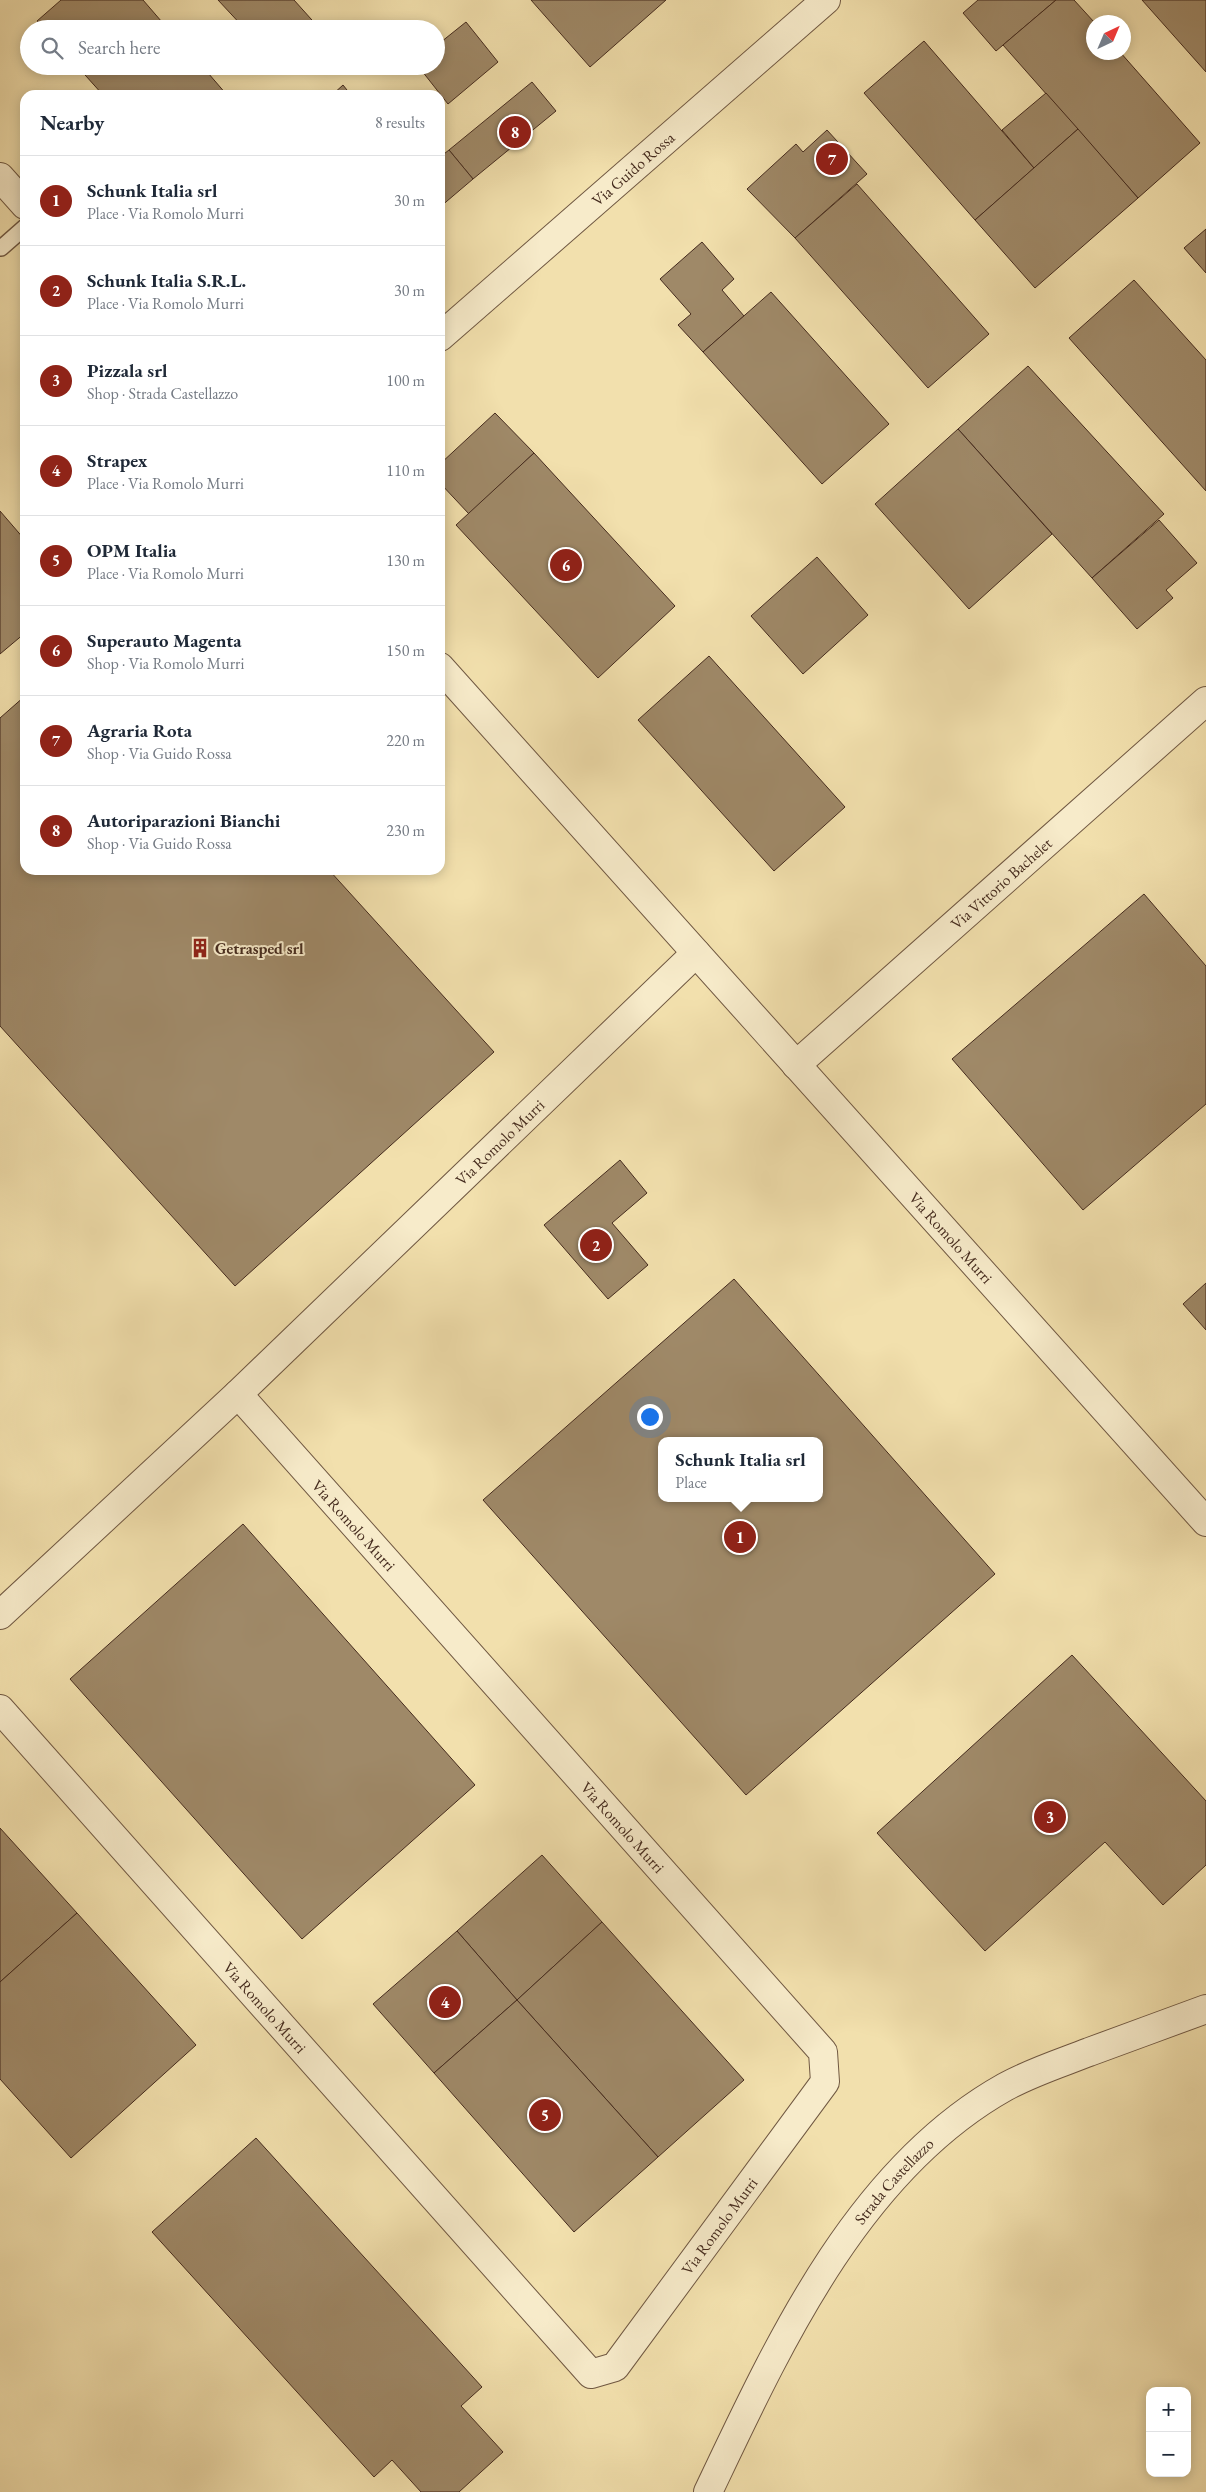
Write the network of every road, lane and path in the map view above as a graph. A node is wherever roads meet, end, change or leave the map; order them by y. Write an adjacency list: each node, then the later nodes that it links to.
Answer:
1 (826, 0): 6 (street, Via Guido Rossa)
2 (0, 177): 3 (street)
3 (20, 199)
4 (20, 231): 5 (lane)
5 (1, 248)
6 (445, 333)
7 (445, 673): 9 (street, Via Romolo Murri)
8 (1206, 701): 10 (street, Via Vittorio Bachelet)
9 (696, 953): 10 (street, Via Romolo Murri); 11 (street, Via Romolo Murri)
10 (796, 1066): 12 (street, Via Romolo Murri)
11 (238, 1394): 13 (street, Via Romolo Murri); 14 (street, Via Romolo Murri)
12 (1206, 1522)
13 (0, 1615)
14 (0, 1709)
15 (1206, 2008): 16 (street, Strada Castellazzo)
16 (708, 2492)

